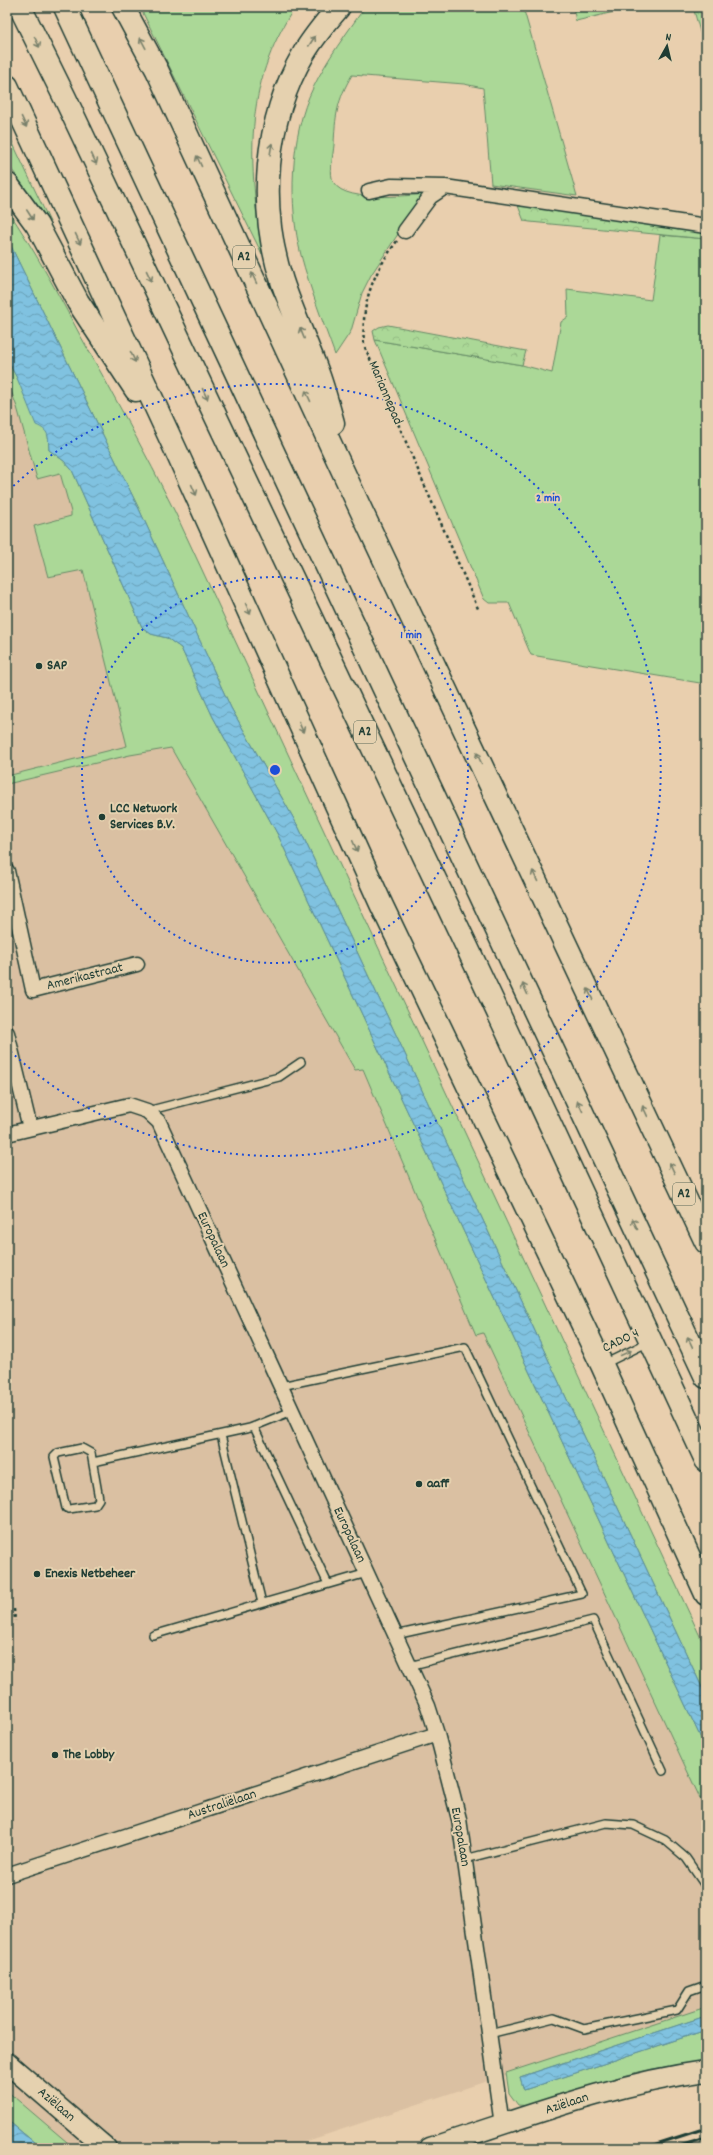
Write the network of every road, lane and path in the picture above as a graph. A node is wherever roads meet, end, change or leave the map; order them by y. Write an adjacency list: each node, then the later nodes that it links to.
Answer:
1 (20, 7): 22 (highway, A2, one-way to 22)
2 (65, 7): 24 (highway, one-way to 2)
3 (124, 7): 12 (highway, A2, one-way to 3)
4 (338, 7): 12 (highway, A2, one-way to 4)
5 (7, 86): 11 (highway, one-way to 11)
6 (7, 184): 11 (highway, one-way to 11)
7 (445, 187): 8 (street); 9 (street); 10 (street)
8 (370, 191)
9 (706, 226)
10 (405, 231): 13 (path, Mariannepad)
11 (178, 455): 23 (highway, one-way to 23)
12 (360, 508): 21 (highway, A2, one-way to 12)
13 (478, 611)
14 (7, 871): 15 (street, Amerikastraat)
15 (137, 964)
16 (7, 1033): 19 (street)
17 (301, 1062): 18 (lane)
18 (147, 1111): 19 (street, Europalaan); 25 (street, Europalaan)
19 (30, 1128): 20 (street, Europalaan)
20 (7, 1134)
21 (706, 1242)
22 (650, 1342): 23 (lane, CADO 4, one-way to 22); 29 (highway, A2)
23 (602, 1365): 33 (highway)
24 (706, 1377)
25 (280, 1386): 26 (street, Europalaan); 38 (lane)
26 (292, 1411): 27 (lane); 31 (street, Europalaan)
27 (254, 1427): 28 (lane); 32 (lane)
28 (221, 1434): 30 (lane); 34 (lane)
29 (706, 1460)
30 (92, 1462): 30 (lane)
31 (366, 1573): 32 (lane); 38 (street, Europalaan)
32 (328, 1584): 34 (lane)
33 (706, 1594)
34 (262, 1603): 37 (lane)
35 (14, 1610): 36 (path)
36 (15, 1621)
37 (153, 1635)
38 (395, 1635): 39 (street, Europalaan)
39 (409, 1666): 40 (street, Europalaan); 41 (lane)
40 (437, 1734): 42 (street, Europalaan); 43 (street, Australiëlaan)
41 (663, 1771)
42 (464, 1859): 44 (lane); 46 (street, Europalaan)
43 (7, 1875)
44 (706, 1887)
45 (706, 1985): 46 (lane)
46 (489, 2034): 49 (street, Europalaan)
47 (7, 2063): 50 (street, Aziëlaan)
48 (706, 2071): 49 (street, Aziëlaan)
49 (502, 2125): 51 (street, Aziëlaan)
50 (106, 2148)
51 (430, 2148)

